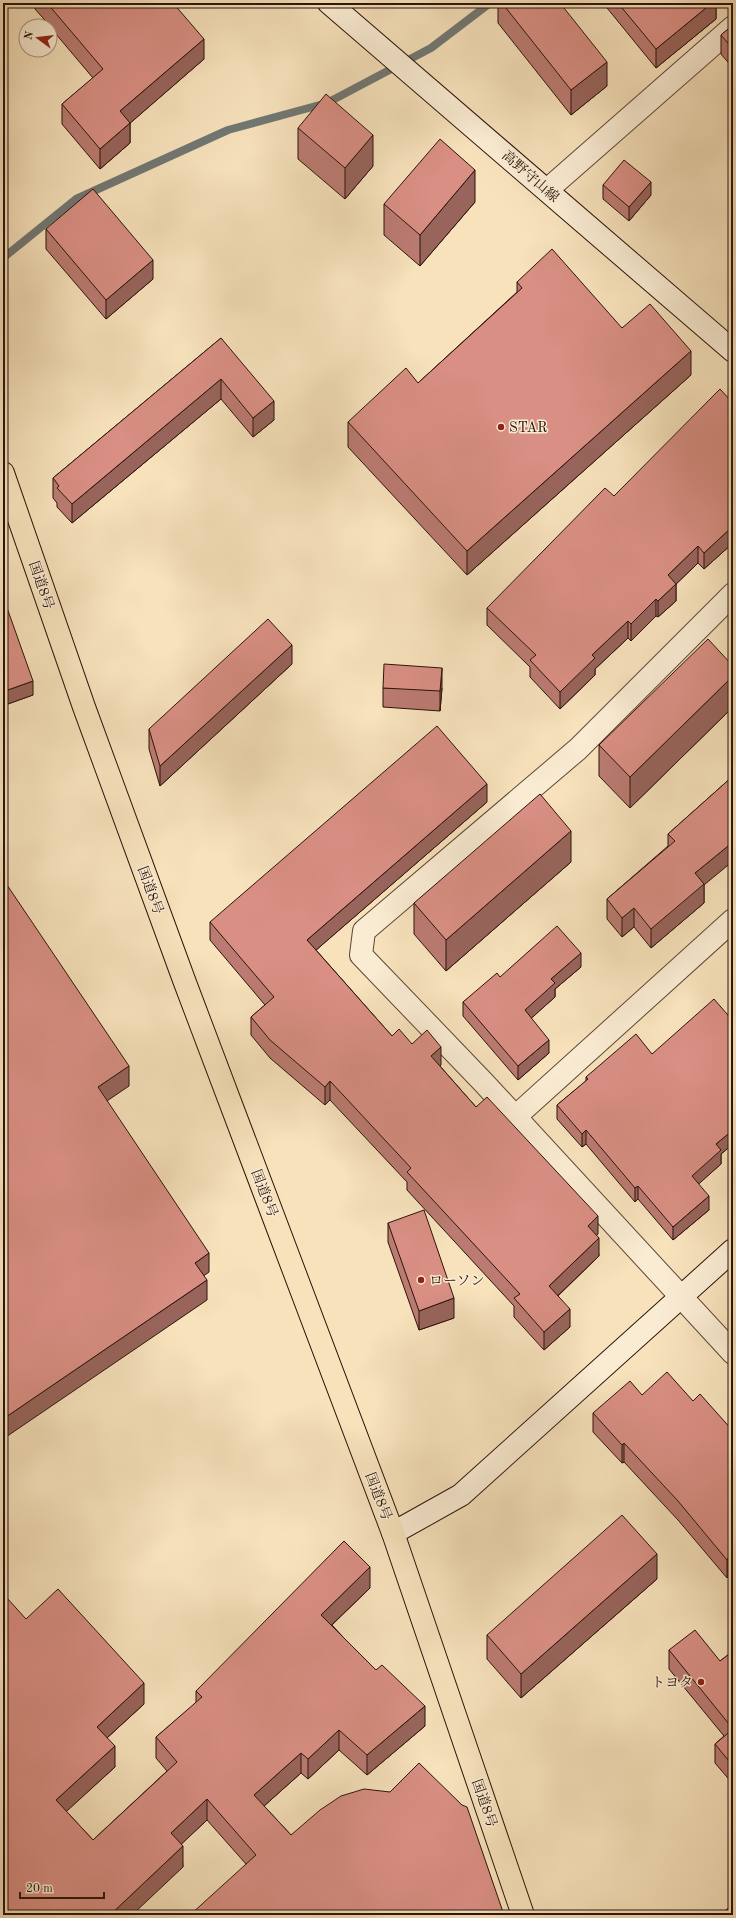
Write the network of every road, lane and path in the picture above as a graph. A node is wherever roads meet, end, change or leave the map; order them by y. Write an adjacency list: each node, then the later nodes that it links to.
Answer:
1 (329, 3): 3 (street, 高野守山線)
2 (733, 26): 3 (street)
3 (547, 190): 4 (street, 高野守山線)
4 (733, 351)
5 (3, 473): 12 (highway, 国道8号)
6 (729, 606): 8 (street)
7 (733, 920): 8 (street)
8 (515, 1117): 10 (street)
9 (733, 1250): 10 (street)
10 (680, 1296): 11 (street); 12 (street)
11 (733, 1354)
12 (393, 1533): 13 (highway, 国道8号)
13 (523, 1915)

